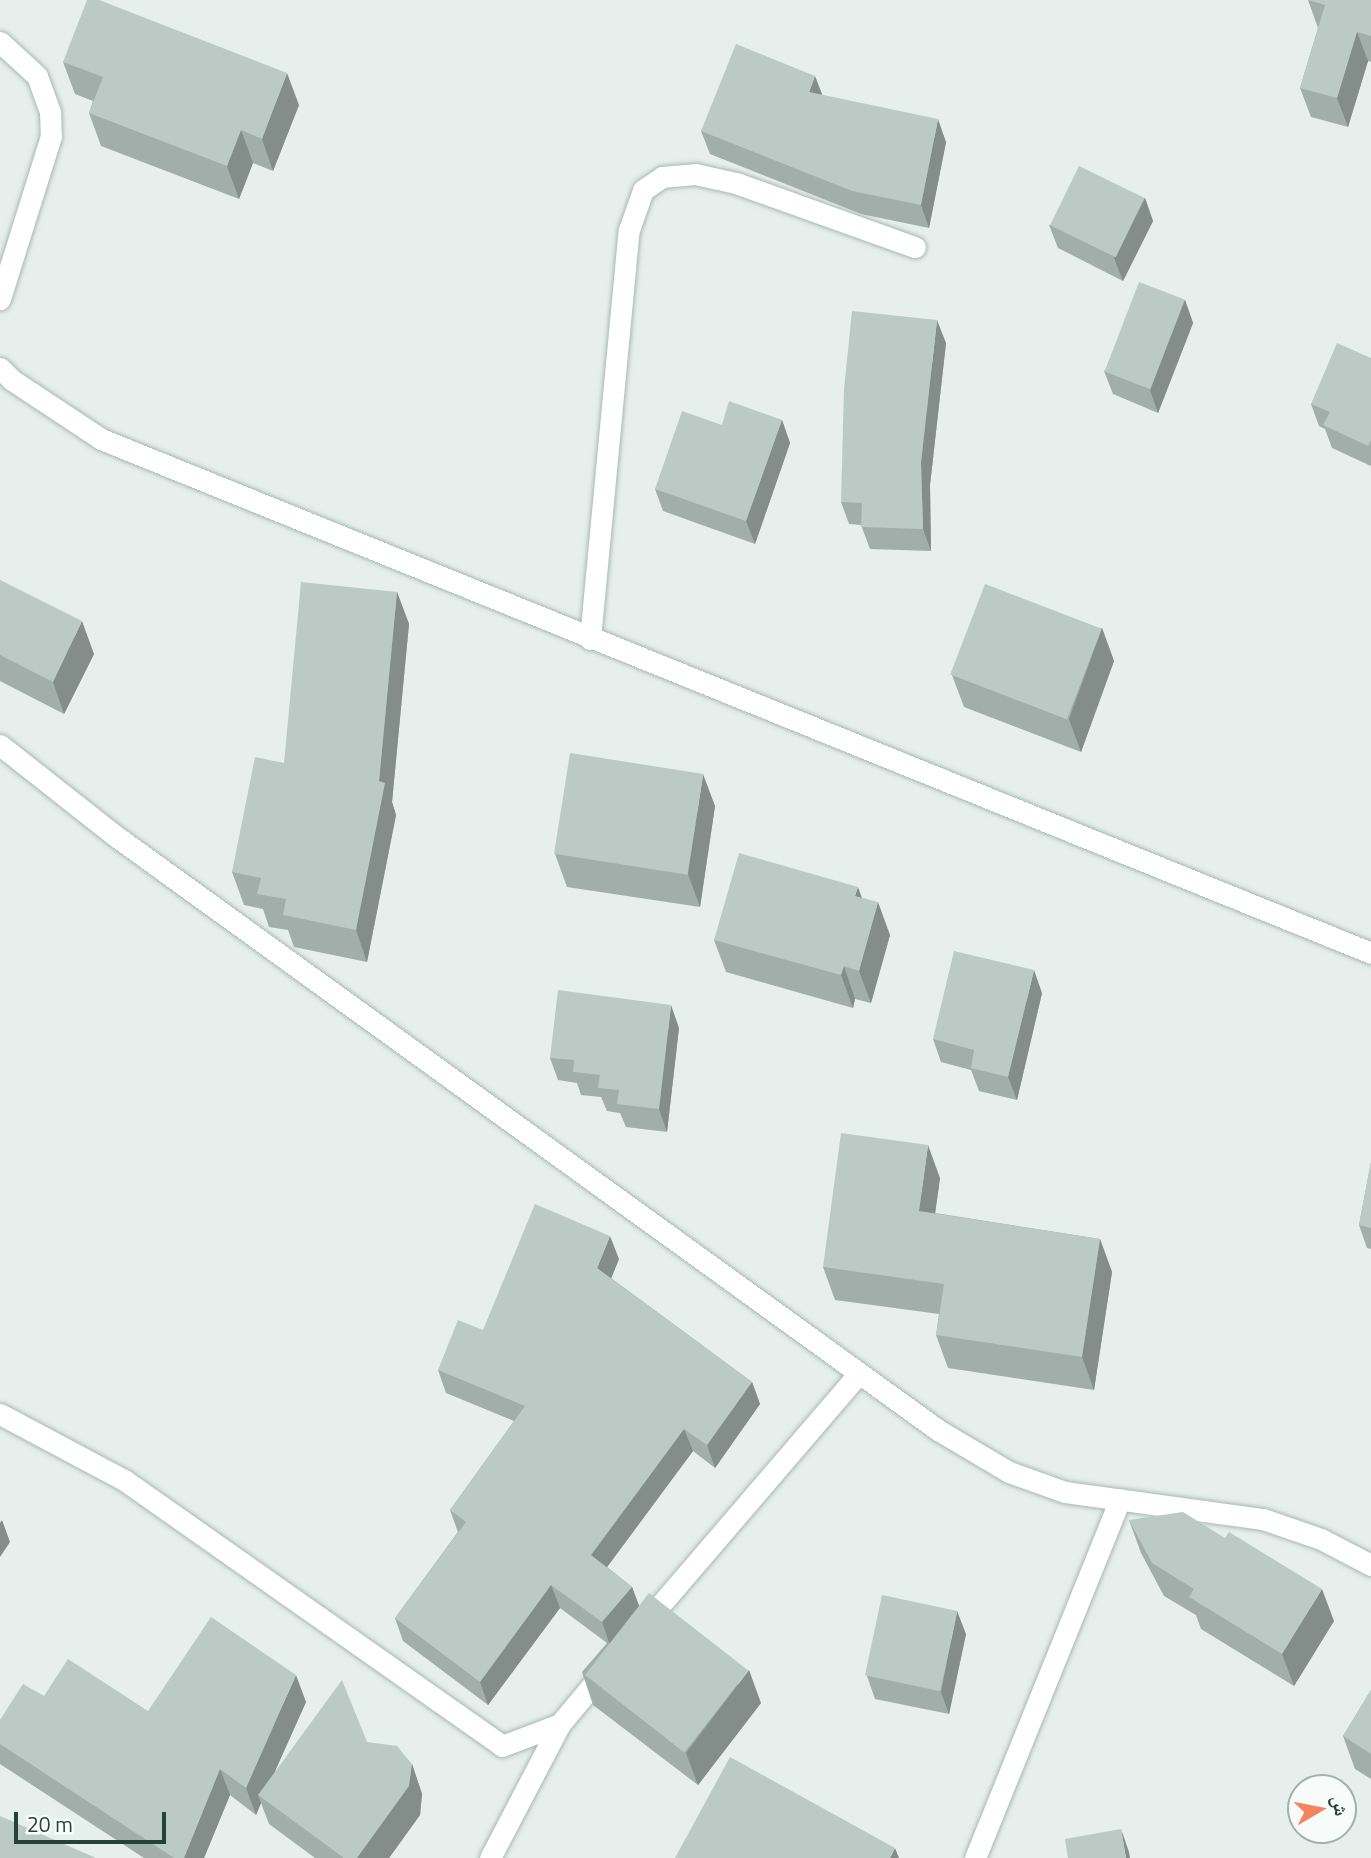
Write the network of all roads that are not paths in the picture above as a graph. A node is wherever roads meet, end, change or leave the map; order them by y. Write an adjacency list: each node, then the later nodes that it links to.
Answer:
1 (0, 42): 3 (street)
2 (915, 247): 5 (street)
3 (0, 299)
4 (0, 368): 5 (street)
5 (590, 639): 7 (street)
6 (0, 745): 8 (street)
7 (1371, 953)
8 (858, 1374): 10 (street); 12 (street)
9 (0, 1415): 12 (street)
10 (1120, 1499): 11 (street); 14 (street)
11 (1371, 1566)
12 (560, 1724): 13 (street)
13 (491, 1858)
14 (975, 1858)

